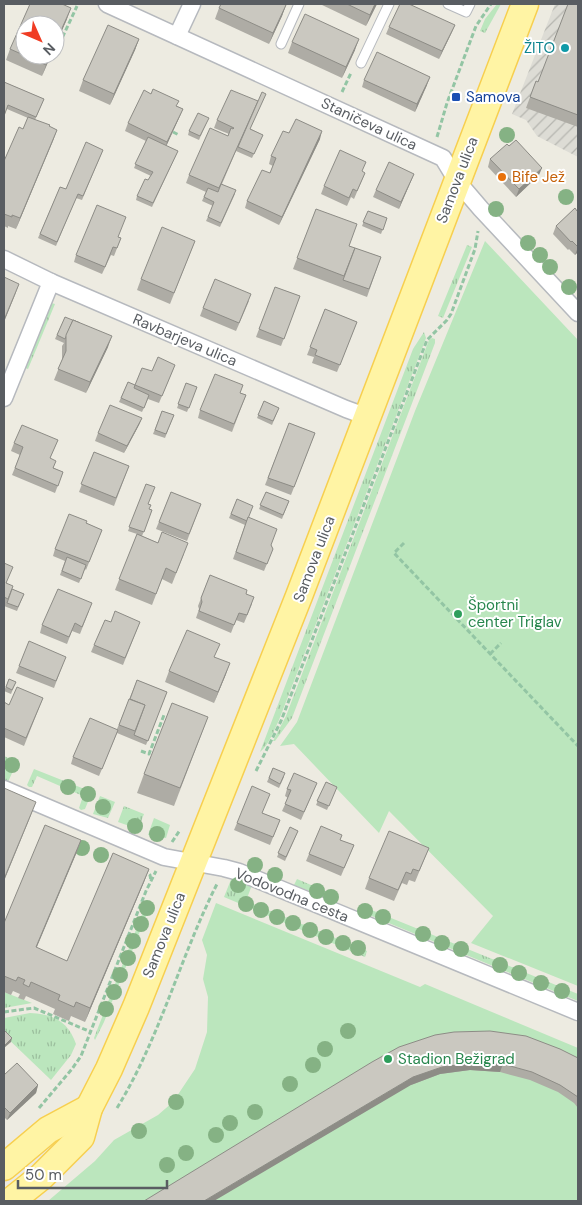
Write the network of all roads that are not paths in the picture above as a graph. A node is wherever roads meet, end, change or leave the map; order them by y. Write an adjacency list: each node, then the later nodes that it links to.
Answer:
1 (107, 4): 8 (street, Staničeva ulica)
2 (192, 4): 8 (street)
3 (300, 4): 9 (lane)
4 (389, 4): 10 (lane)
5 (448, 4): 6 (lane)
6 (470, 4)
7 (525, 4): 11 (main road, Samova ulica)
8 (177, 36): 11 (street, Staničeva ulica)
9 (281, 44)
10 (361, 63)
11 (457, 181): 14 (street, Staničeva ulica); 16 (main road, Samova ulica)
12 (4, 259): 13 (street, Ravbarjeva ulica)
13 (51, 282): 15 (street); 16 (street, Ravbarjeva ulica)
14 (578, 313)
15 (4, 398)
16 (368, 417): 18 (main road, Samova ulica)
17 (4, 788): 18 (street, Vodovodna cesta)
18 (194, 863): 19 (street, Vodovodna cesta); 20 (main road, Samova ulica)
19 (578, 1012)
20 (88, 1108): 21 (main road); 22 (main road, Samova ulica)
21 (4, 1167)
22 (11, 1201)

